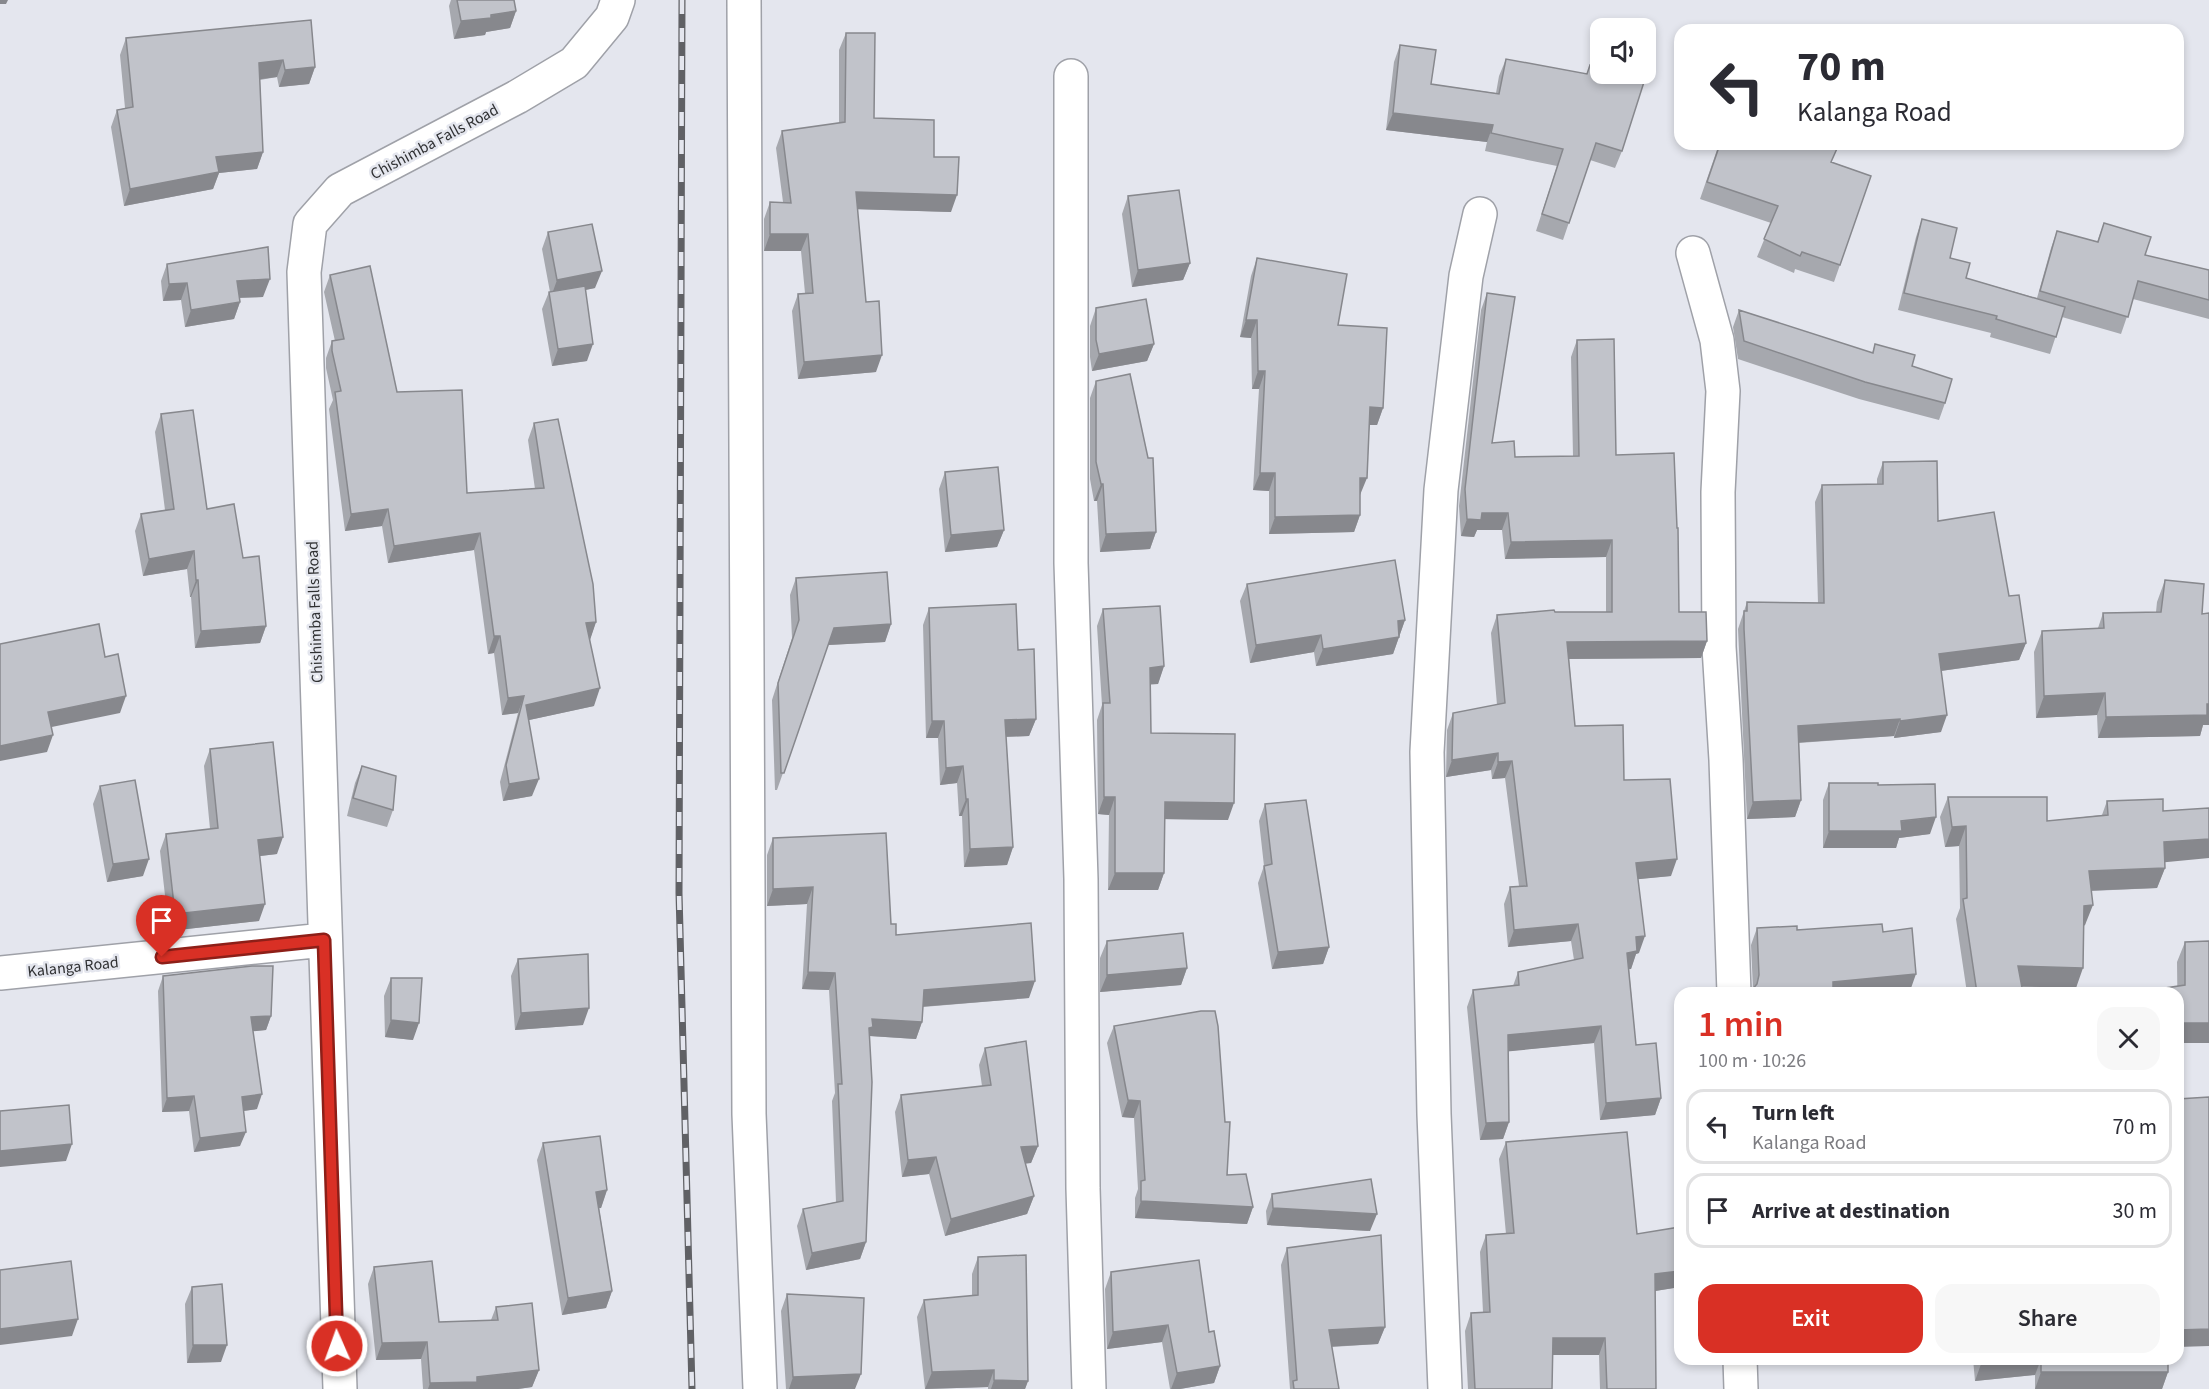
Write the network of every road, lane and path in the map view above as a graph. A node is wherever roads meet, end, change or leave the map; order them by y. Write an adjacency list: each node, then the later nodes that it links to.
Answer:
1 (618, 0): 6 (street, Chishimba Falls Road)
2 (744, 0): 11 (street)
3 (1071, 76): 12 (street)
4 (1480, 214): 13 (street)
5 (1693, 253): 8 (street)
6 (324, 940): 7 (street, Kalanga Road); 10 (street, Chishimba Falls Road)
7 (0, 973)
8 (1734, 987)
9 (1740, 1365): 14 (street)
10 (339, 1389)
11 (760, 1389)
12 (1089, 1389)
13 (1445, 1389)
14 (1741, 1389)

